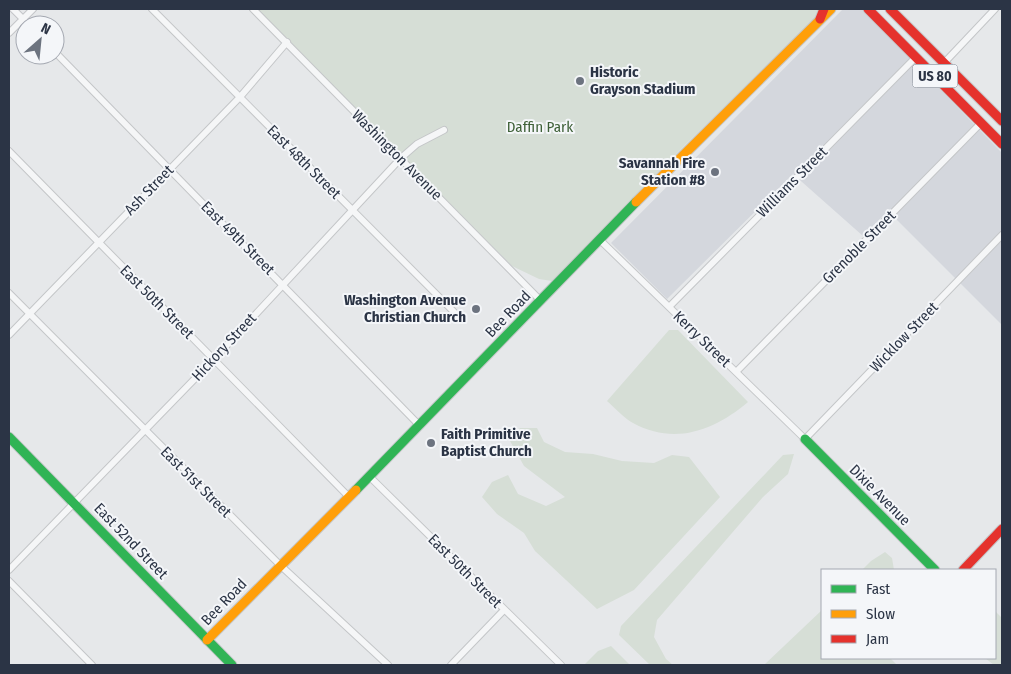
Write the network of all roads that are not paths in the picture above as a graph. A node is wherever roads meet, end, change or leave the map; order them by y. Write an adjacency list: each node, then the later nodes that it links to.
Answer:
1 (152, 9): 13 (street, East 48th Street)
2 (254, 9): 9 (street, Washington Avenue)
3 (824, 9): 8 (main road)
4 (831, 9): 8 (main road, Bee Road)
5 (868, 9): 10 (main road, US 80)
6 (890, 9): 12 (main road, US 80)
7 (995, 9): 12 (street)
8 (820, 19): 23 (main road, Bee Road)
9 (286, 42): 13 (street, Ash Street); 19 (street, Washington Avenue)
10 (916, 57): 15 (main road, US 80); 28 (street, Williams Street)
11 (65, 62): 20 (street, East 49th Street)
12 (944, 63): 14 (main road, US 80)
13 (240, 97): 20 (street, Ash Street); 21 (street, East 48th Street)
14 (1002, 121)
15 (981, 123): 17 (main road, US 80); 33 (street, Grenoble Street)
16 (444, 130): 19 (street, Hickory Street)
17 (1002, 144)
18 (9, 151): 24 (street, East 50th Street)
19 (401, 158): 21 (street, Hickory Street); 27 (street, Washington Avenue)
20 (169, 168): 24 (street, Ash Street); 25 (street, East 49th Street)
21 (353, 210): 25 (street, Hickory Street); 30 (street, East 48th Street)
22 (1002, 235): 37 (street, Wicklow Street)
23 (600, 240): 27 (main road, Bee Road); 28 (street, Kerry Street)
24 (98, 243): 29 (street, Ash Street); 32 (street, East 50th Street)
25 (283, 285): 32 (street, Hickory Street); 34 (street, East 49th Street)
26 (9, 293): 29 (street, East 51st Street)
27 (541, 301): 34 (main road, Bee Road)
28 (669, 307): 33 (street, Kerry Street)
29 (28, 313): 31 (street, Ash Street); 35 (street, East 51st Street)
30 (456, 315)
31 (9, 335)
32 (214, 359): 35 (street, Hickory Street); 39 (street, East 50th Street)
33 (736, 372): 37 (street, Kerry Street)
34 (420, 426): 38 (main road, Bee Road)
35 (144, 430): 40 (street, Hickory Street); 42 (street, East 51st Street)
36 (9, 437): 40 (main road, East 52nd Street)
37 (805, 439): 43 (main road, Dixie Avenue)
38 (370, 477): 39 (main road, Bee Road); 47 (street, East 50th Street)
39 (348, 496): 42 (main road, Bee Road)
40 (75, 503): 45 (street, Hickory Street); 48 (main road, East 52nd Street)
41 (1002, 529): 44 (main road)
42 (280, 565): 48 (main road, Bee Road); 51 (street, East 51st Street)
43 (934, 569)
44 (964, 569)
45 (9, 570)
46 (9, 581): 49 (street)
47 (504, 610): 52 (street); 53 (street, East 50th Street)
48 (207, 640): 50 (main road, East 52nd Street)
49 (92, 665)
50 (232, 665)
51 (388, 665)
52 (451, 665)
53 (561, 665)

